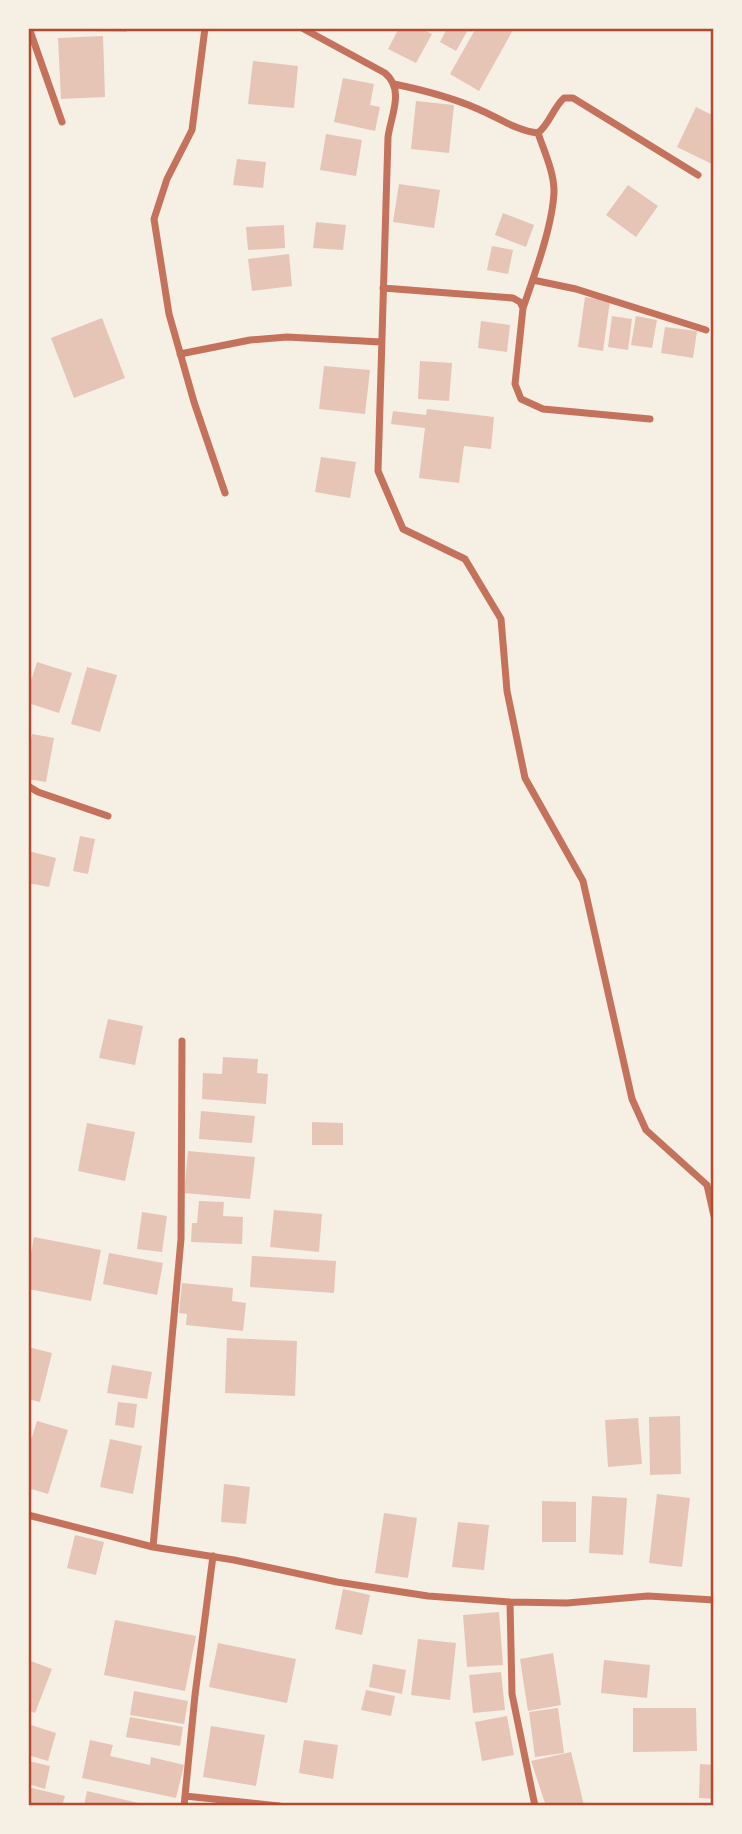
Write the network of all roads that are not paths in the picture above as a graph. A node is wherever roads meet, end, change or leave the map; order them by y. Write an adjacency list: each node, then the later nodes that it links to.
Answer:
1 (29, 28): 5 (street)
2 (205, 28): 13 (street)
3 (302, 28): 4 (street)
4 (394, 84): 6 (street); 9 (street)
5 (62, 122)
6 (538, 133): 7 (street); 8 (street)
7 (698, 175)
8 (533, 281): 10 (street); 11 (street)
9 (383, 288): 10 (street); 12 (street)
10 (523, 308): 14 (street)
11 (706, 330)
12 (382, 342): 13 (street); 19 (street)
13 (180, 354): 15 (street)
14 (650, 419)
15 (225, 493)
16 (28, 786): 17 (street)
17 (108, 816)
18 (182, 1041): 21 (street)
19 (714, 1216)
20 (28, 1515): 21 (street)
21 (153, 1547): 22 (street)
22 (213, 1556): 24 (street); 25 (street)
23 (714, 1600): 24 (street)
24 (510, 1602): 28 (street)
25 (186, 1796): 26 (street); 27 (street)
26 (184, 1806)
27 (279, 1806)
28 (535, 1806)

